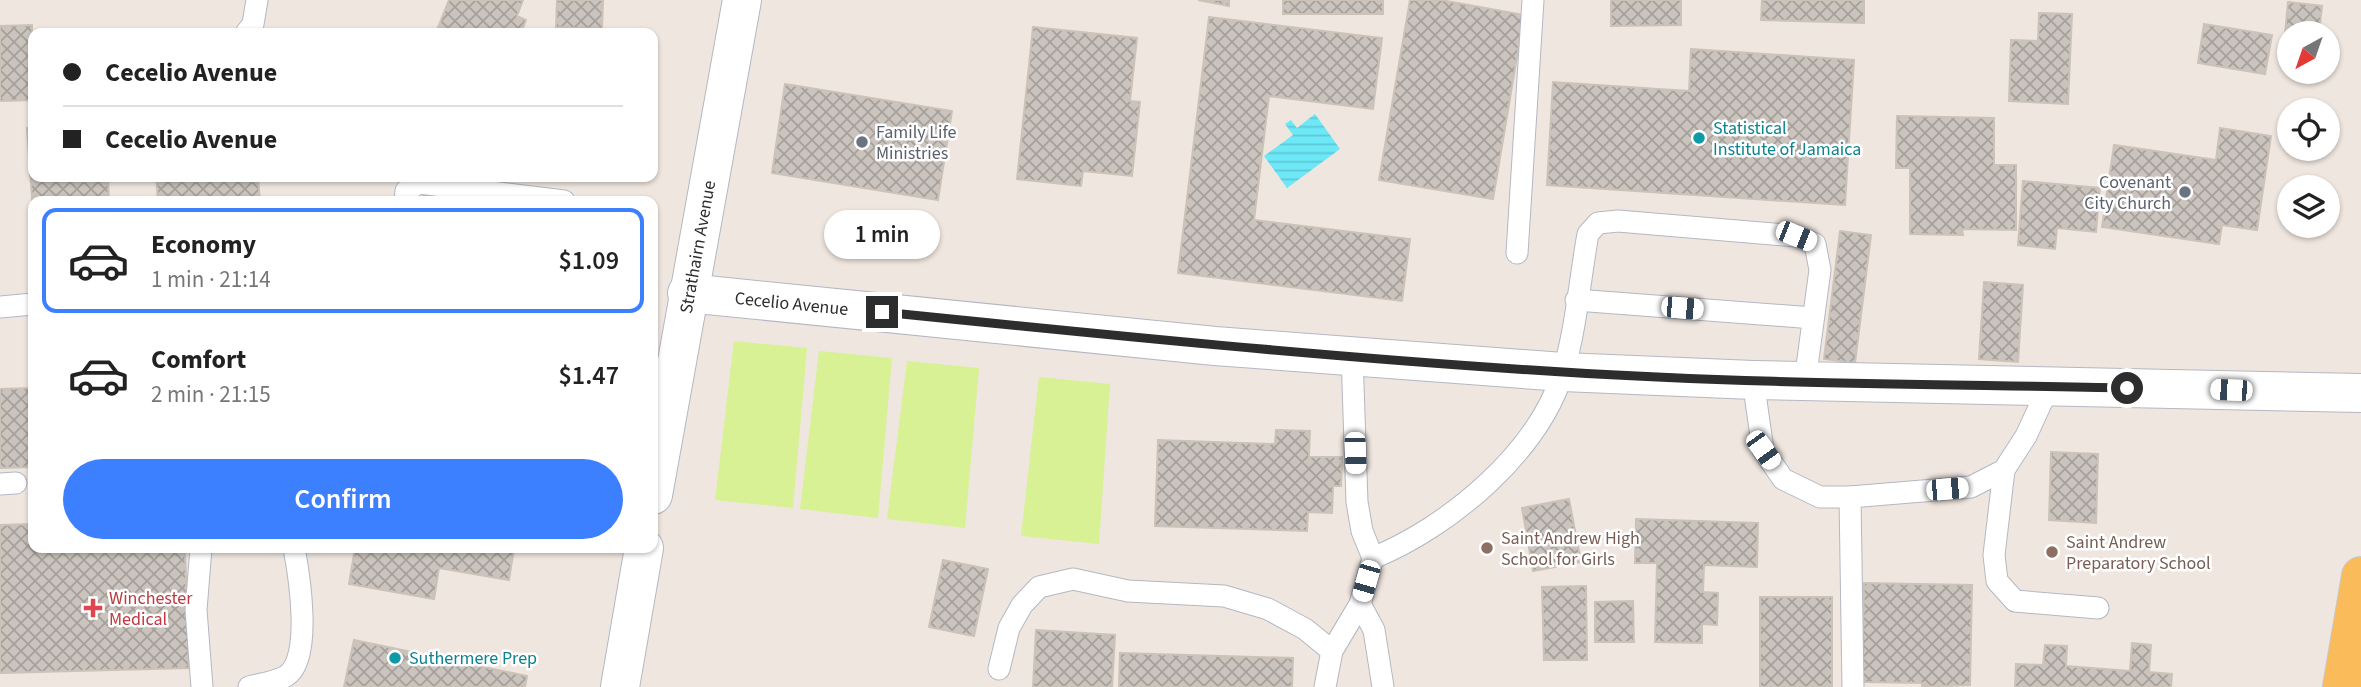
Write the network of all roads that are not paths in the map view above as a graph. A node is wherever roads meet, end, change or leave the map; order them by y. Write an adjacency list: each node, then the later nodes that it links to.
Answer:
1 (257, 0): 4 (lane)
2 (742, 0): 8 (street, Strathairn Avenue)
3 (1533, 0): 7 (lane)
4 (250, 28)
5 (406, 196): 6 (lane)
6 (524, 196)
7 (1517, 253)
8 (687, 293): 13 (street, Cecelio Avenue); 14 (street, Strathairn Avenue)
9 (1576, 300): 12 (lane); 12 (lane); 15 (lane)
10 (28, 304): 11 (lane)
11 (0, 307)
12 (1813, 318): 17 (lane)
13 (1352, 355): 15 (street, Cecelio Avenue); 26 (lane)
14 (664, 360): 20 (street, Strathairn Avenue)
15 (1563, 372): 16 (street, Cecelio Avenue); 26 (lane)
16 (1753, 380): 17 (street, Cecelio Avenue); 22 (lane)
17 (1805, 381): 18 (street, Cecelio Avenue)
18 (2049, 386): 19 (street, Cecelio Avenue); 21 (lane)
19 (2361, 393)
20 (658, 434)
21 (2004, 470): 22 (lane); 29 (lane)
22 (1850, 497): 37 (lane)
23 (201, 553): 32 (lane)
24 (295, 553): 33 (lane)
25 (643, 553): 34 (street)
26 (1373, 558): 28 (lane)
27 (2361, 576): 38 (main road)
28 (1360, 604): 30 (lane); 36 (lane)
29 (2098, 608)
30 (1332, 651): 31 (lane); 35 (lane)
31 (999, 669)
32 (202, 687)
33 (248, 687)
34 (620, 687)
35 (1325, 687)
36 (1383, 687)
37 (1853, 687)
38 (2342, 687)

